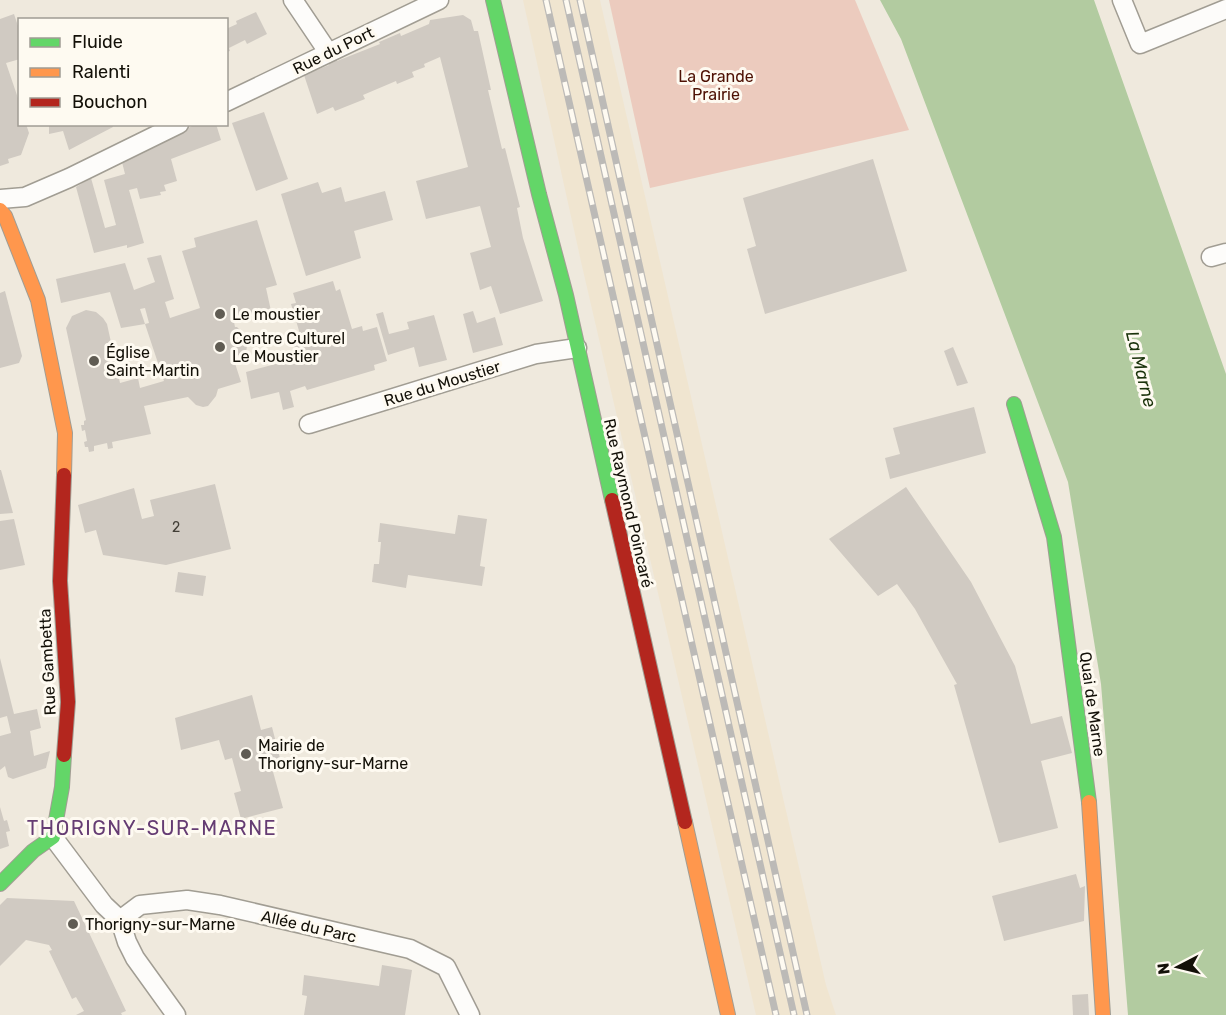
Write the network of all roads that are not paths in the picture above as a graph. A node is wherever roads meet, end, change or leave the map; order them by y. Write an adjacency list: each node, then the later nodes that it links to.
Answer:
1 (293, 0): 6 (street)
2 (439, 0): 6 (street, Rue du Port)
3 (493, 0): 11 (street, Rue Raymond Poincaré)
4 (1122, 0): 5 (street)
5 (1226, 9)
6 (328, 52): 7 (street, Rue du Port)
7 (228, 101)
8 (175, 126): 9 (street)
9 (0, 199)
10 (0, 210): 14 (street, Rue Gambetta)
11 (577, 348): 13 (street, Rue du Moustier); 19 (street, Rue Raymond Poincaré)
12 (1014, 404): 20 (street, Quai de Marne)
13 (309, 424)
14 (53, 837): 15 (street); 16 (street)
15 (0, 884)
16 (120, 920): 17 (street); 18 (street, Allée du Parc)
17 (176, 1015)
18 (470, 1015)
19 (728, 1015)
20 (1103, 1015)

